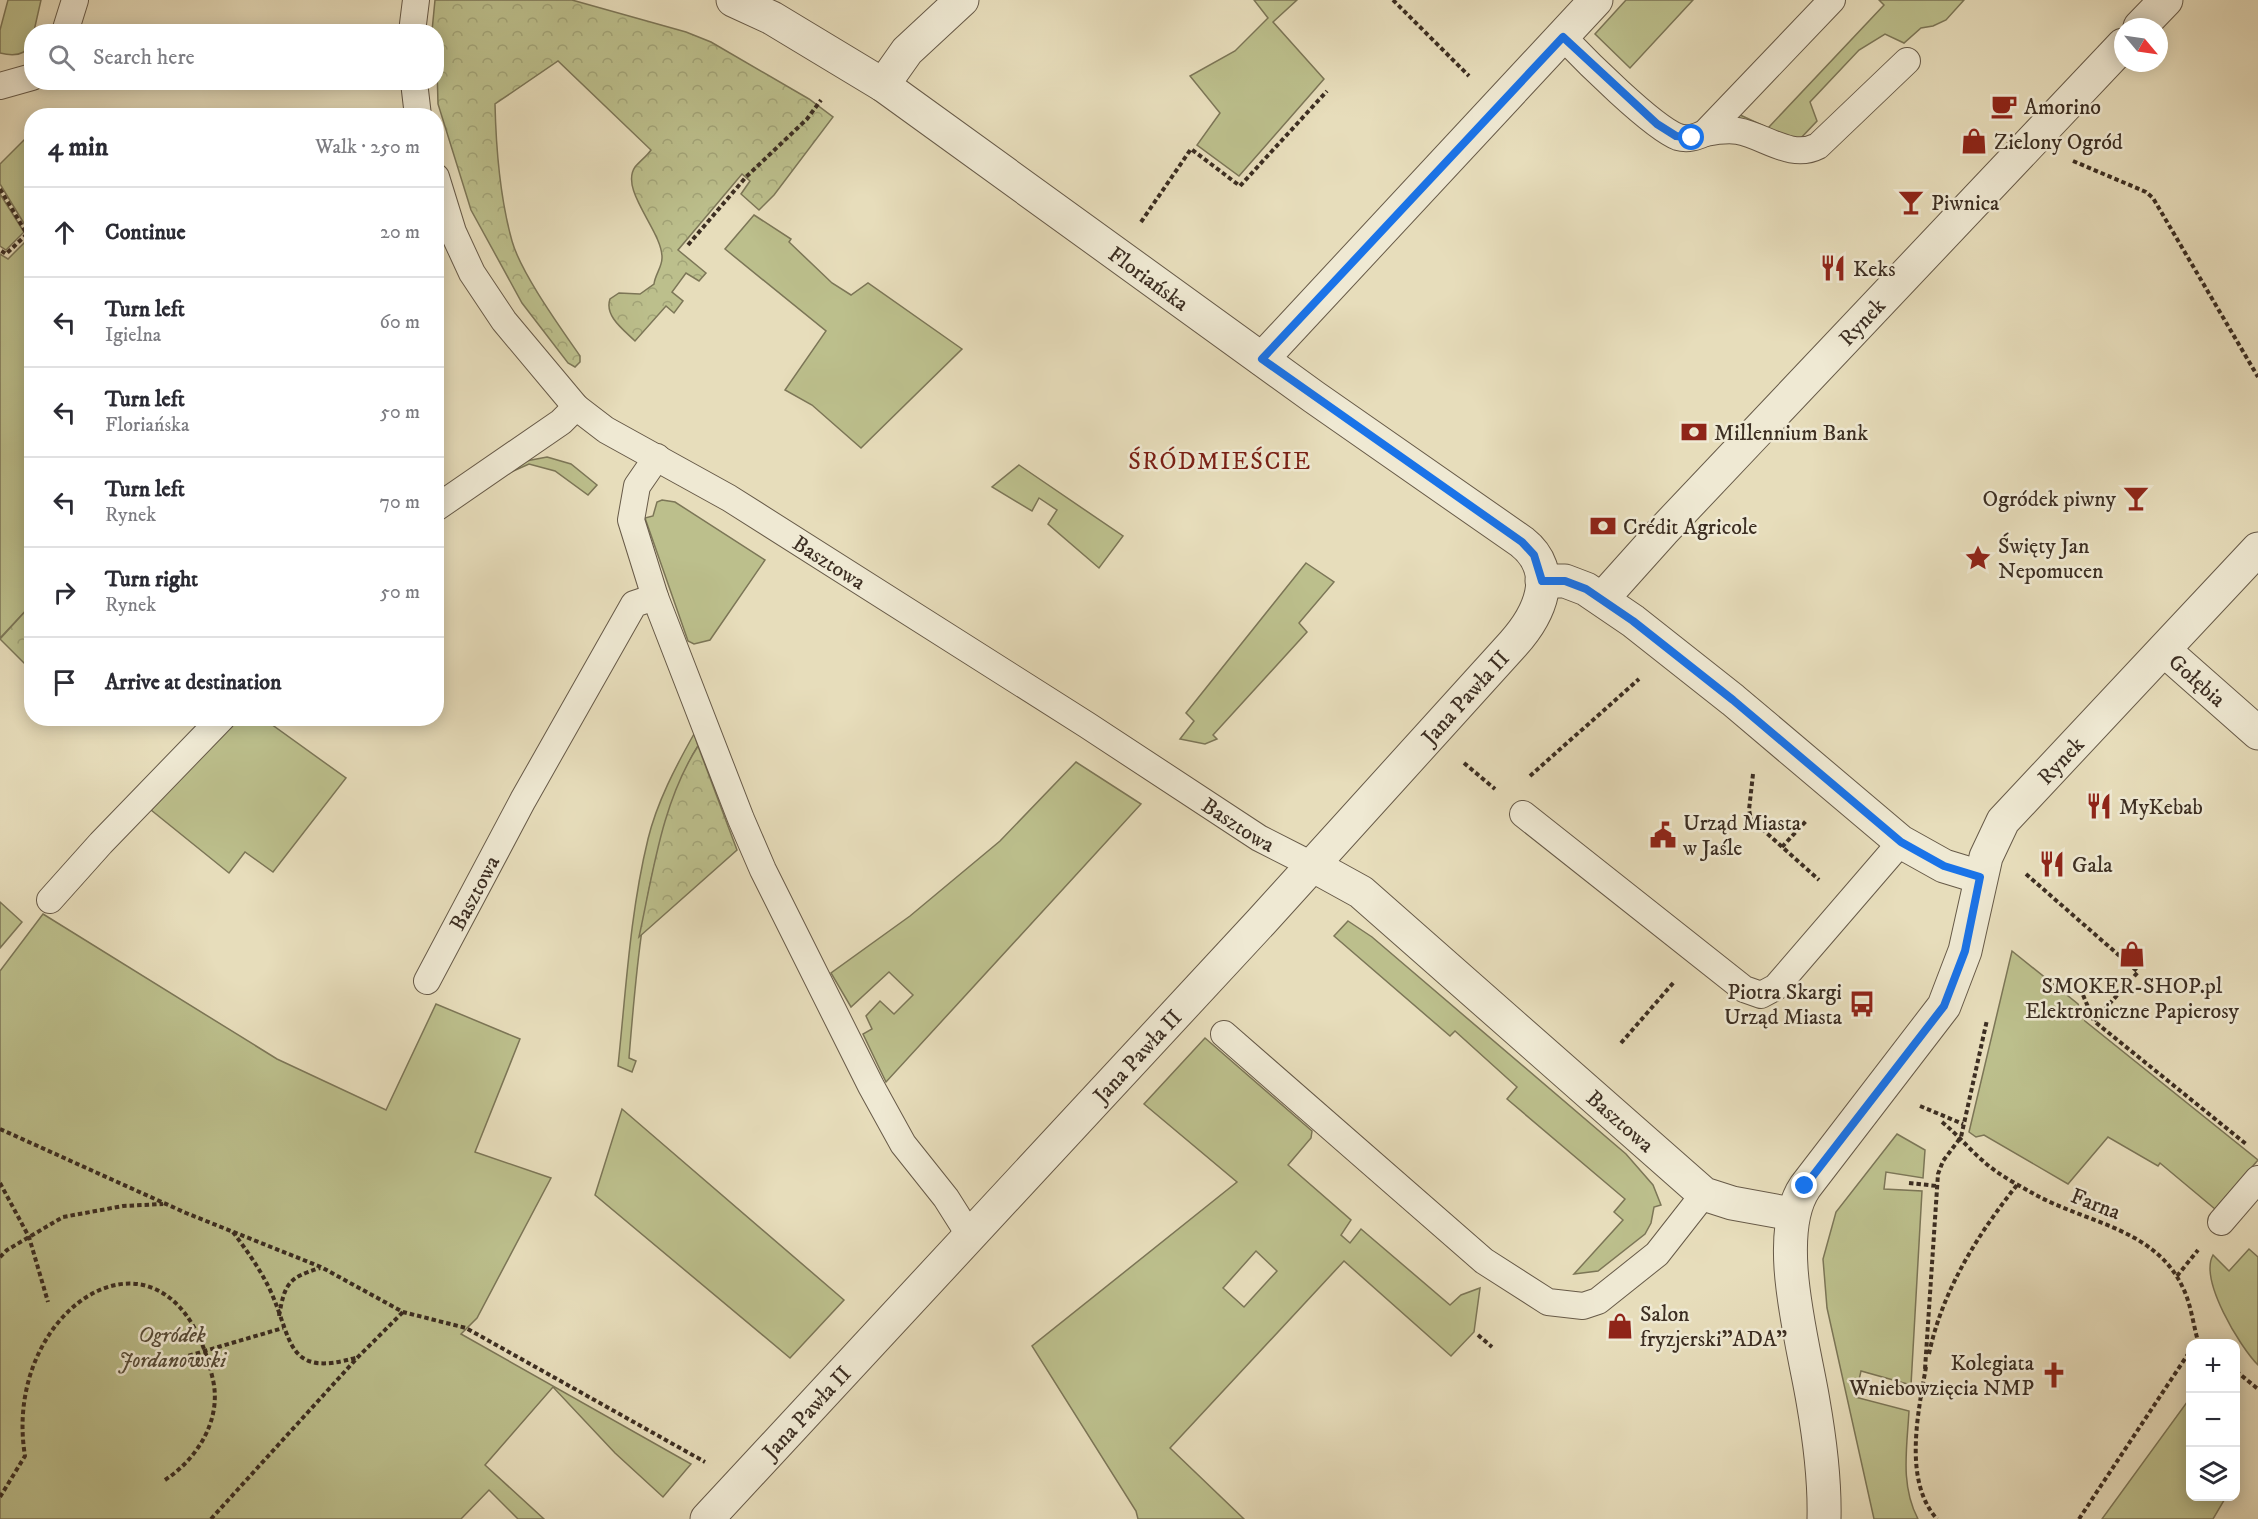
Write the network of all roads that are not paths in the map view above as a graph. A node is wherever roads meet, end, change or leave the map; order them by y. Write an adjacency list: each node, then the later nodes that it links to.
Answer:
1 (75, 0): 9 (lane)
2 (416, 0): 10 (lane)
3 (733, 0): 16 (street, Floriańska)
4 (962, 0): 16 (street)
5 (1596, 0): 11 (street)
6 (1832, 0): 19 (lane)
7 (2166, 0): 8 (street)
8 (2149, 18)
9 (68, 24)
10 (413, 24)
11 (1563, 37): 19 (lane); 21 (street)
12 (2114, 55): 28 (street, Rynek)
13 (1907, 61): 19 (lane)
14 (24, 79): 15 (lane)
15 (0, 86)
16 (884, 86): 21 (street, Floriańska)
17 (415, 90): 18 (lane)
18 (417, 108)
19 (1705, 133)
20 (444, 203): 22 (lane, Basztowa)
21 (1262, 359): 26 (street, Floriańska)
22 (576, 407): 23 (lane, Basztowa); 24 (lane)
23 (657, 457): 27 (lane); 34 (lane, Basztowa)
24 (444, 502)
25 (2258, 549): 29 (street, Rynek)
26 (1542, 581): 28 (street); 34 (street, Jana Pawła II)
27 (655, 597): 37 (lane, Basztowa); 43 (lane)
28 (1602, 599): 33 (street)
29 (2164, 650): 31 (street, Gołębia); 35 (street, Rynek)
30 (214, 726): 36 (lane)
31 (2258, 733)
32 (1514, 806): 33 (lane)
33 (1901, 842): 35 (street)
34 (1312, 865): 40 (street, Basztowa); 43 (street, Jana Pawła II)
35 (1980, 877): 41 (street, Rynek)
36 (50, 900)
37 (427, 981)
38 (1224, 1034): 40 (lane)
39 (2258, 1179): 42 (lane)
40 (1704, 1194): 41 (street, Basztowa)
41 (1792, 1214): 45 (street)
42 (2221, 1221)
43 (970, 1236): 44 (street, Jana Pawła II)
44 (707, 1519)
45 (1824, 1519)

